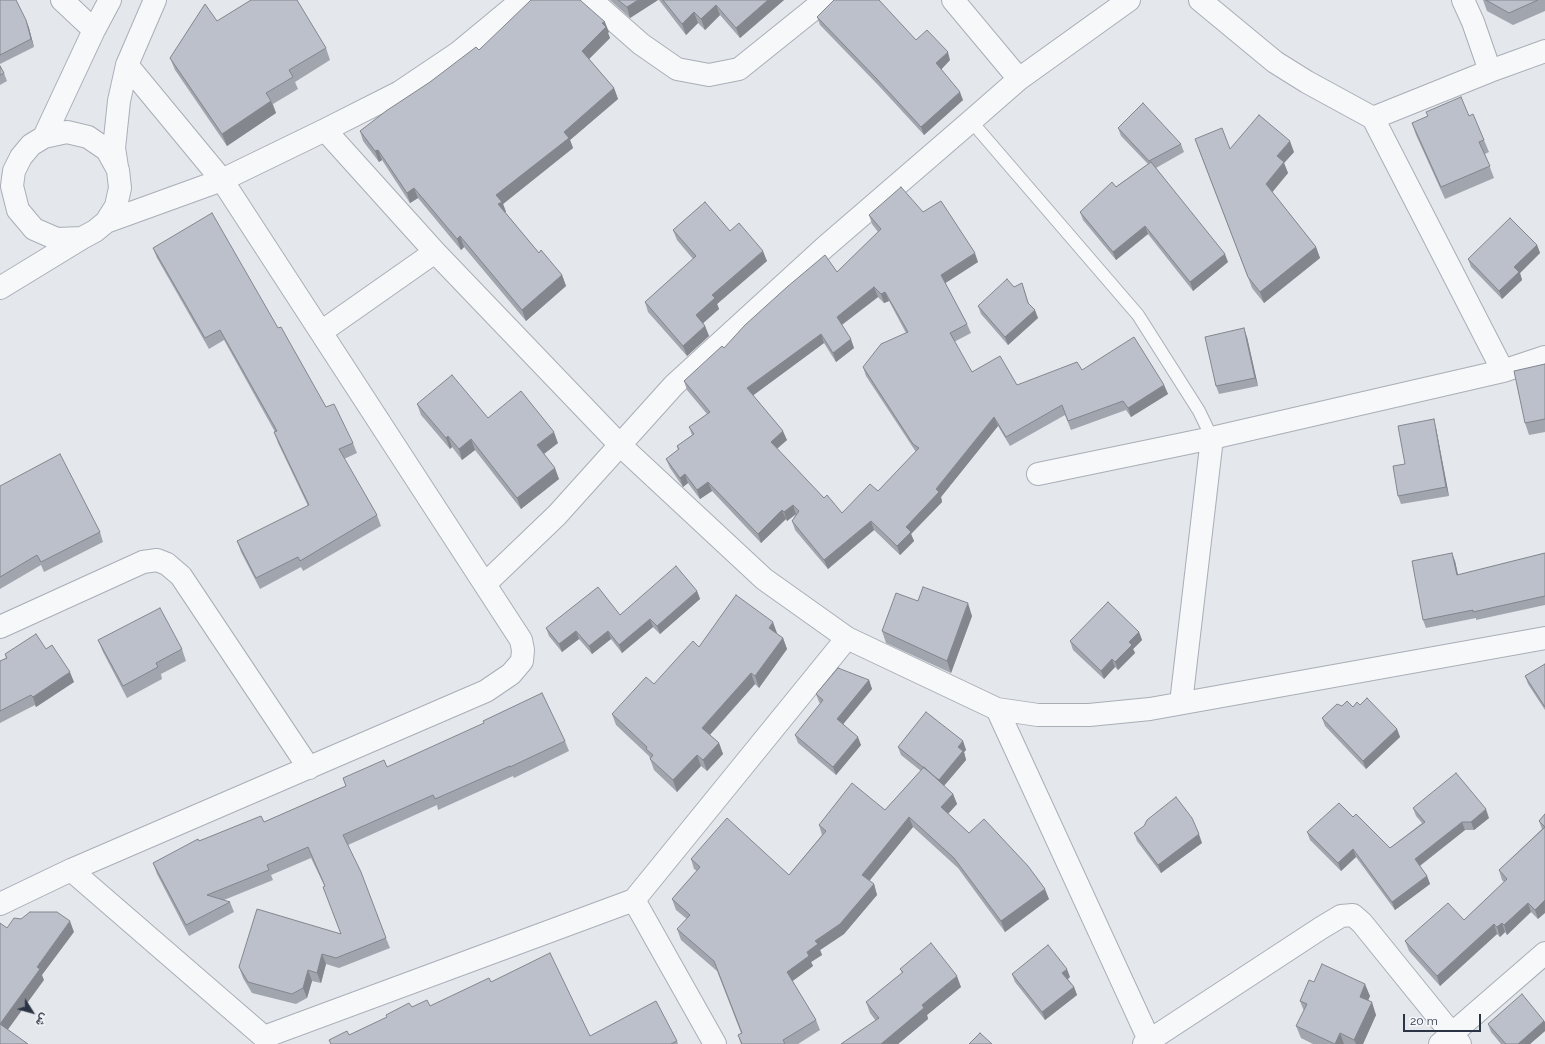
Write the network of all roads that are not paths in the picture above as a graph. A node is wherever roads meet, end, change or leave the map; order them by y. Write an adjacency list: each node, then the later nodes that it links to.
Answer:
1 (62, 0): 11 (street)
2 (110, 0): 11 (street)
3 (155, 0): 13 (street)
4 (522, 0): 18 (street)
5 (591, 0): 6 (street)
6 (825, 0)
7 (953, 0): 15 (street)
8 (1129, 0): 15 (street)
9 (1200, 0): 16 (street)
10 (1463, 0): 14 (street)
11 (94, 30): 19 (street)
12 (1545, 50): 14 (street)
13 (127, 65): 20 (street); 21 (street)
14 (1490, 71): 16 (street)
15 (1019, 79): 17 (street)
16 (1373, 118): 29 (street)
17 (972, 122): 30 (lane); 31 (street)
18 (325, 130): 21 (street); 25 (street)
19 (44, 136): 20 (street); 22 (street)
20 (118, 170): 23 (street)
21 (222, 180): 23 (street); 27 (street)
22 (6, 193): 24 (street)
23 (106, 222): 24 (street)
24 (82, 238): 26 (street)
25 (435, 252): 27 (street); 31 (street)
26 (0, 288)
27 (321, 332): 33 (street)
28 (1545, 356): 29 (street)
29 (1502, 371): 30 (street)
30 (1212, 438): 32 (street); 37 (street)
31 (620, 444): 33 (street); 35 (street)
32 (1038, 474)
33 (485, 584): 39 (street)
34 (0, 627): 39 (street)
35 (847, 638): 38 (street); 41 (street)
36 (1545, 638): 37 (street)
37 (1181, 703): 38 (street)
38 (998, 709): 46 (street)
39 (309, 768): 40 (street)
40 (71, 870): 42 (street); 44 (street)
41 (634, 900): 44 (street); 47 (street)
42 (0, 904)
43 (1545, 953): 45 (street)
44 (262, 1040)
45 (1451, 1041): 46 (street)
46 (1148, 1043)
47 (715, 1044)

